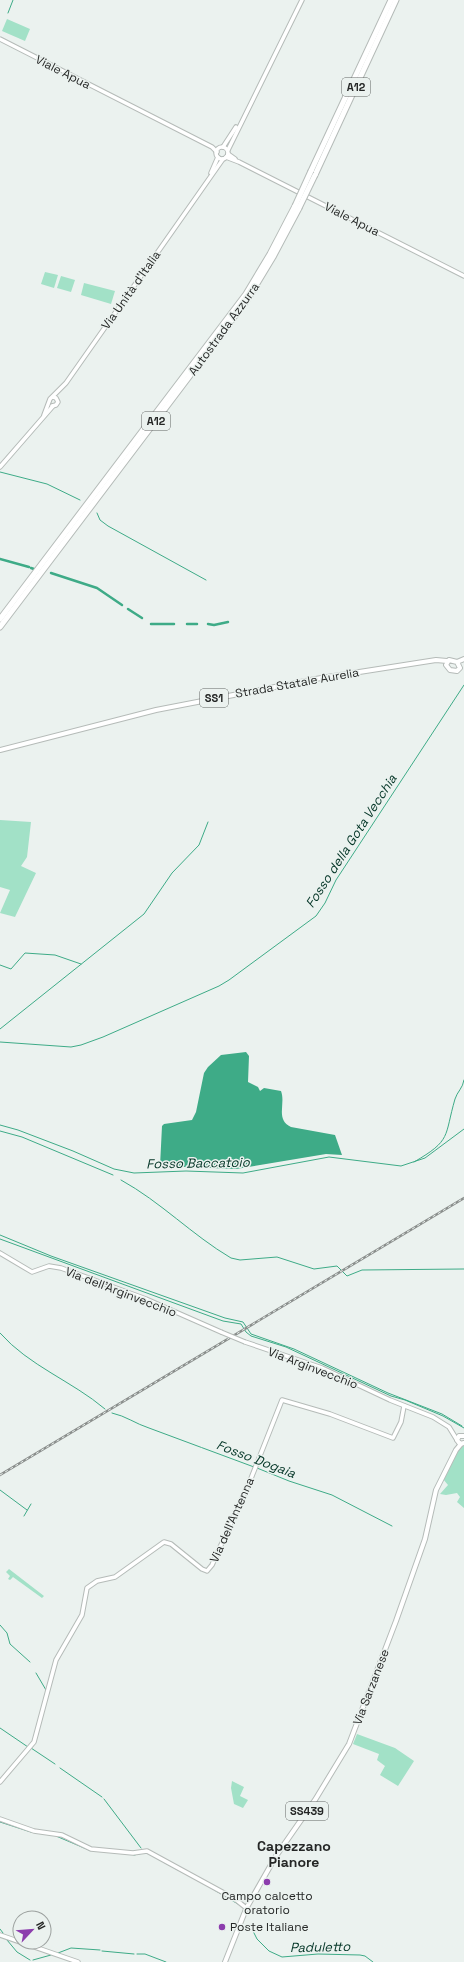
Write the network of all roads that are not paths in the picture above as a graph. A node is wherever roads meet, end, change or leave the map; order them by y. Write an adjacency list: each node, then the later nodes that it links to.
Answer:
1 (302, 0): 5 (street)
2 (391, 0): 10 (highway, Autostrada Azzurra / A12)
3 (396, 0): 10 (highway, Autostrada Azzurra / A12)
4 (0, 39): 7 (street, Viale Apua)
5 (248, 106): 6 (street); 8 (street)
6 (223, 147): 7 (street); 8 (street)
7 (218, 150): 9 (street)
8 (226, 155): 9 (street); 11 (street); 13 (street, Viale Apua)
9 (218, 157): 11 (street)
10 (313, 173): 12 (highway, Autostrada Azzurra / A12, bridge)
11 (207, 181): 14 (street, Via Unità d'Italia)
12 (297, 207): 17 (highway, Autostrada Azzurra / A12); 18 (highway, Autostrada Azzurra / A12)
13 (464, 276)
14 (55, 398): 15 (street); 15 (street)
15 (51, 404): 16 (street)
16 (0, 467)
17 (0, 619)
18 (0, 627)
19 (464, 659): 20 (main road, Strada Statale Aurelia / SS1)
20 (457, 662): 22 (main road, Strada Statale Aurelia / SS1); 23 (main road)
21 (464, 662): 23 (main road)
22 (446, 663): 23 (main road, Strada Statale Aurelia / SS1); 24 (main road, Strada Statale Aurelia / SS1)
23 (460, 668)
24 (0, 750)
25 (0, 1253): 26 (street, Via dell'Arginvecchio)
26 (221, 1332): 27 (street, Via Arginvecchio, bridge)
27 (404, 1406): 28 (street, Via Arginvecchio); 29 (street, Via dell'Antenna)
28 (462, 1440): 31 (main road, Via Sarzanese / SS439)
29 (0, 1782)
30 (0, 1819): 31 (street)
31 (246, 1908): 34 (main road, Via Sarzanese / SS439)
32 (0, 1935): 33 (street)
33 (78, 1962)
34 (225, 1962)

